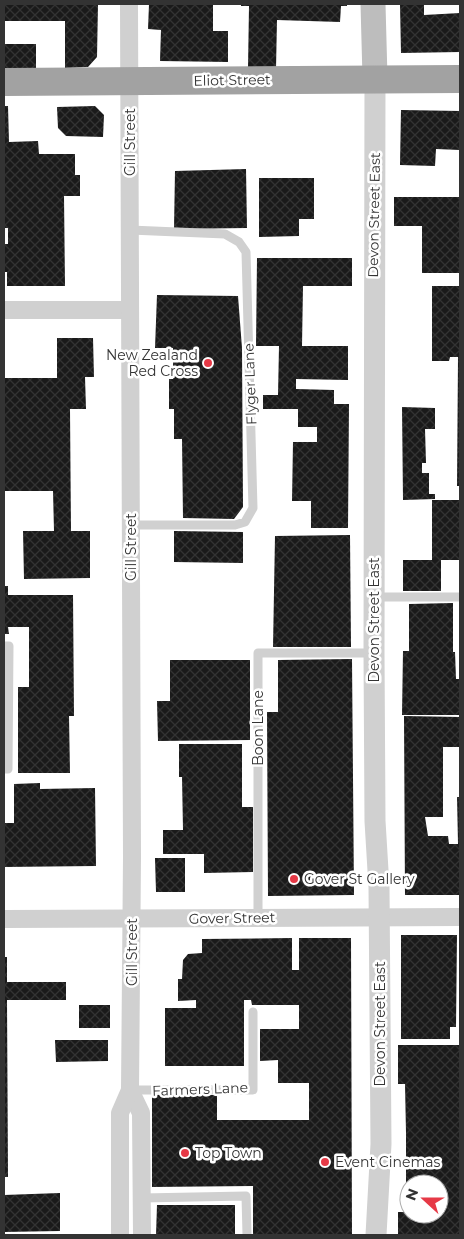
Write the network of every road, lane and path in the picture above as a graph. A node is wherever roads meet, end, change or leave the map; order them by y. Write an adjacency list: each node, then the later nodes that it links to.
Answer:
1 (129, 4): 5 (street, Gill Street)
2 (373, 4): 3 (main road, Devon Street East)
3 (375, 78): 4 (highway, Eliot Street); 5 (highway, Eliot Street); 11 (street, Devon Street East)
4 (460, 79)
5 (130, 81): 6 (highway, Eliot Street); 7 (street, Gill Street)
6 (4, 82)
7 (130, 230): 9 (street, Gill Street); 10 (lane, Flyger Lane)
8 (4, 310): 9 (street)
9 (130, 310): 10 (street, Gill Street)
10 (131, 525): 20 (street, Gill Street)
11 (374, 597): 12 (lane); 14 (street, Devon Street East)
12 (460, 597)
13 (4, 646): 15 (lane)
14 (374, 653): 16 (street, Devon Street East); 19 (lane, Boon Lane)
15 (4, 769)
16 (380, 917): 17 (street, Gover Street); 19 (street, Gover Street); 27 (street, Devon Street East)
17 (460, 917)
18 (4, 918): 20 (street, Gover Street)
19 (258, 918): 20 (street, Gover Street)
20 (132, 919): 22 (street, Gill Street)
21 (253, 1012): 22 (lane, Farmers Lane)
22 (130, 1090): 23 (street, Gill Street); 24 (street, Gill Street)
23 (142, 1198): 25 (street, Gill Street); 26 (lane)
24 (120, 1235)
25 (142, 1235)
26 (247, 1235)
27 (376, 1235)

